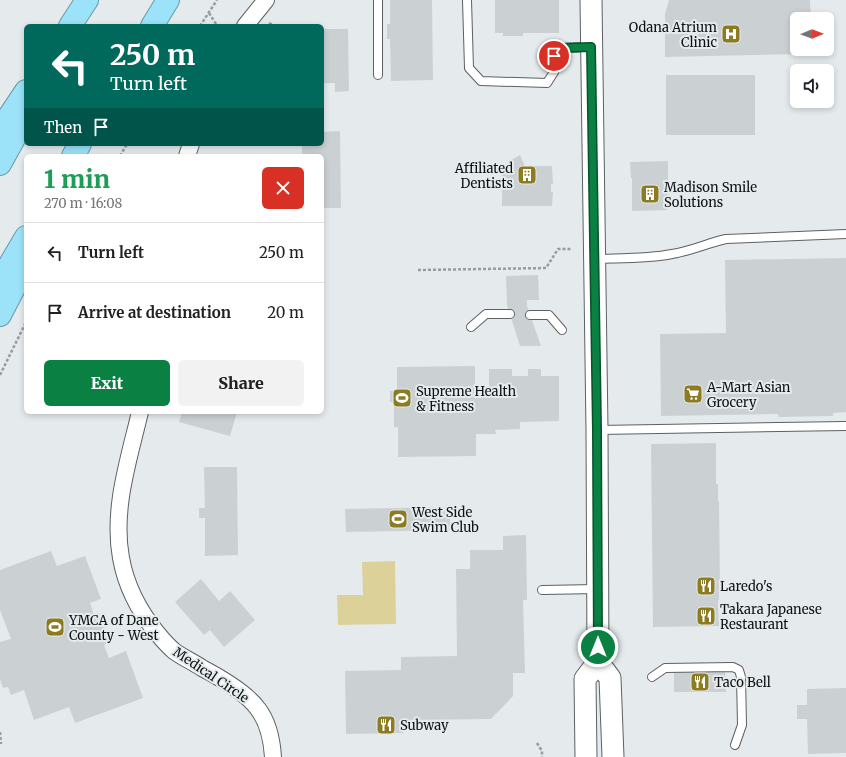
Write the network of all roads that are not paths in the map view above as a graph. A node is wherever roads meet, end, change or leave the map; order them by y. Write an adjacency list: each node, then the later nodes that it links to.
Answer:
1 (87, 0): 8 (highway)
2 (95, 0): 9 (highway)
3 (169, 0): 10 (highway); 11 (highway)
4 (266, 0): 12 (street)
5 (378, 0): 14 (lane)
6 (467, 0): 13 (lane)
7 (590, 0): 13 (street)
8 (71, 24)
9 (81, 24)
10 (153, 24)
11 (157, 24)
12 (247, 24)
13 (591, 47): 21 (street)
14 (378, 74)
15 (24, 95): 17 (highway)
16 (24, 122): 18 (highway)
17 (0, 130)
18 (0, 164)
19 (846, 234): 21 (lane)
20 (24, 240): 23 (highway)
21 (594, 259): 31 (street)
22 (24, 269): 25 (highway)
23 (0, 281)
24 (510, 314): 27 (lane)
25 (0, 315)
26 (530, 315): 28 (lane)
27 (471, 327)
28 (562, 330)
29 (140, 414): 37 (street, Medical Circle)
30 (846, 426): 31 (lane)
31 (597, 430): 32 (street)
32 (598, 589): 33 (lane); 34 (street)
33 (542, 590)
34 (598, 662): 38 (street); 39 (street)
35 (652, 677): 36 (lane)
36 (735, 745)
37 (273, 757)
38 (586, 757)
39 (613, 757)

